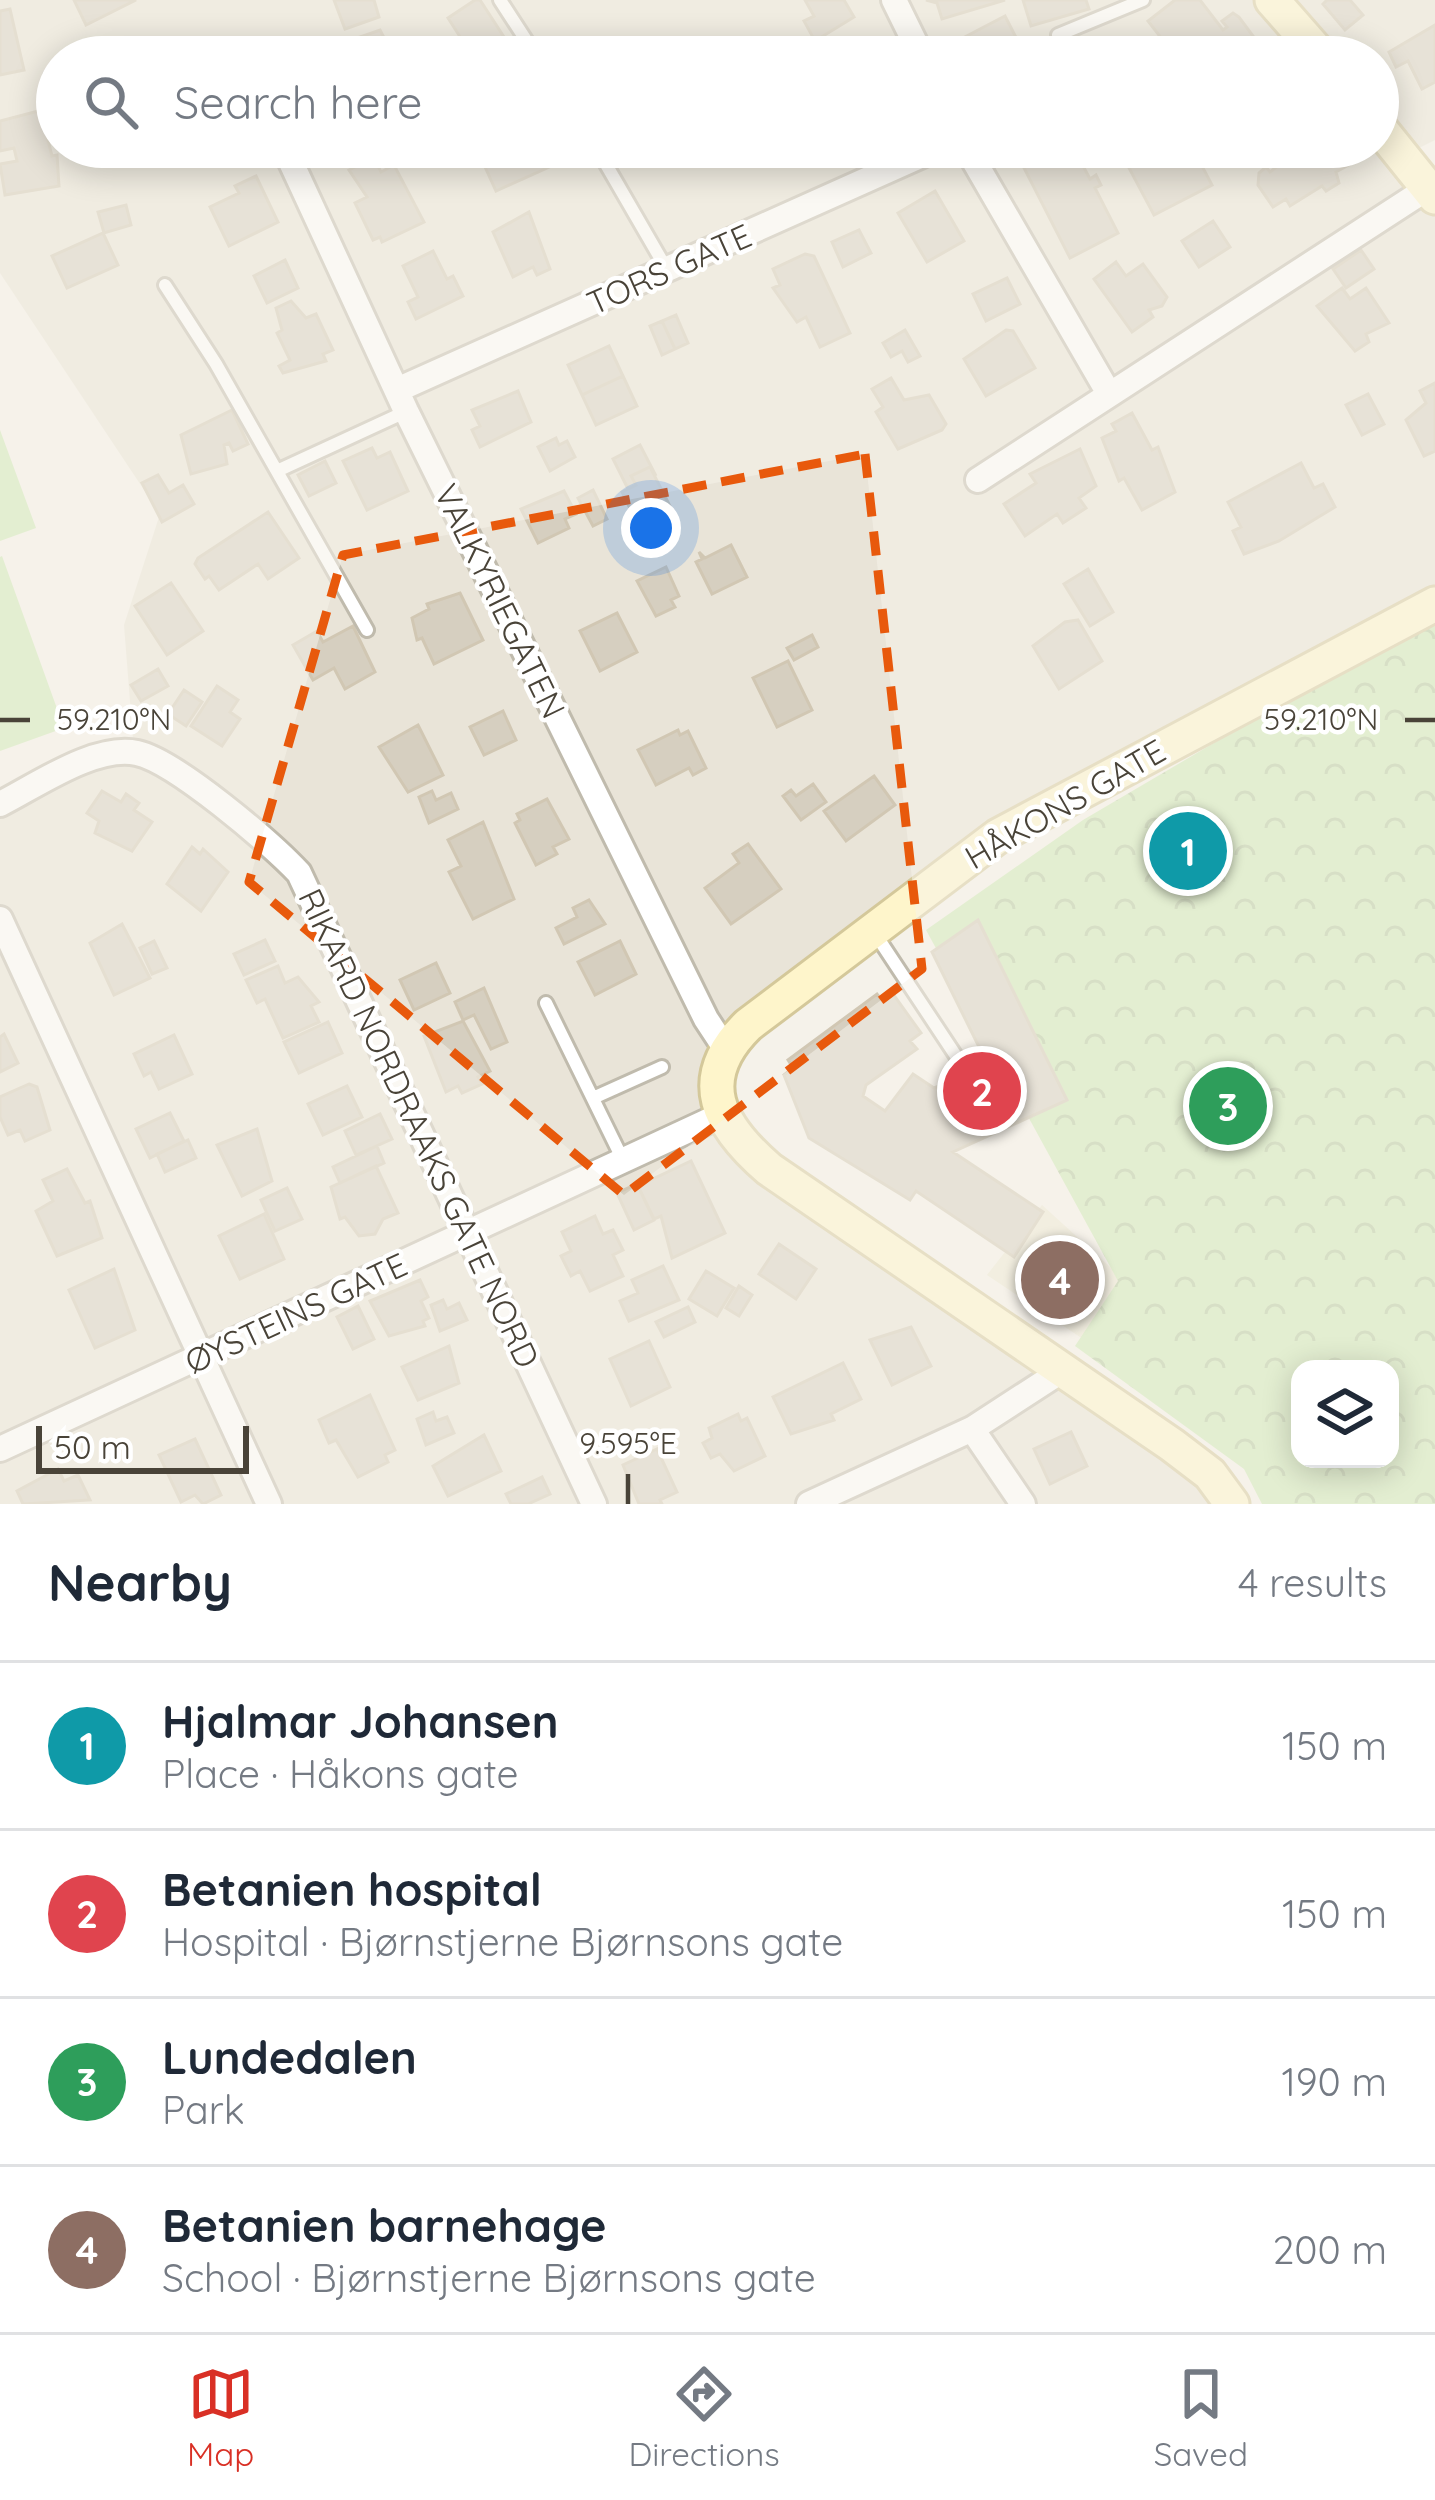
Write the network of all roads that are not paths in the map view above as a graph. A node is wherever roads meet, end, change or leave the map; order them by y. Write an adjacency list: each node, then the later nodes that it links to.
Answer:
1 (500, 0): 6 (lane)
2 (894, 0): 7 (street)
3 (1143, 0): 5 (lane)
4 (1272, 0): 8 (street)
5 (1058, 35)
6 (523, 36)
7 (912, 36)
8 (1304, 36)
9 (1399, 153): 14 (street)
10 (294, 168): 18 (street, VALKYRIEGATEN)
11 (608, 168): 15 (lane)
12 (893, 168): 15 (street, TORS GATE)
13 (978, 168): 17 (street)
14 (1431, 193): 17 (street)
15 (667, 269): 18 (street, TORS GATE)
16 (164, 285): 19 (lane)
17 (1108, 392): 20 (street)
18 (402, 401): 19 (lane); 27 (street, VALKYRIEGATEN)
19 (277, 471): 22 (lane)
20 (979, 480)
21 (1435, 604): 25 (street, HÅKONS GATE)
22 (367, 630)
23 (0, 804): 33 (street, RIKARD NORDRAAKS GATE NORD)
24 (0, 919): 34 (street)
25 (870, 929): 27 (street, HÅKONS GATE); 28 (lane)
26 (546, 1003): 30 (lane)
27 (727, 1051): 31 (street)
28 (958, 1059)
29 (662, 1067): 30 (lane)
30 (592, 1098): 32 (lane)
31 (721, 1115): 32 (street, ØYSTEINS GATE); 35 (street)
32 (623, 1160): 33 (street, ØYSTEINS GATE)
33 (470, 1232): 34 (street, ØYSTEINS GATE); 39 (street, RIKARD NORDRAAKS GATE NORD)
34 (201, 1358): 37 (street, ØYSTEINS GATE); 38 (street)
35 (1063, 1370): 36 (street); 42 (street)
36 (972, 1429): 40 (street); 41 (street)
37 (0, 1449)
38 (268, 1504)
39 (594, 1504)
40 (809, 1504)
41 (1023, 1504)
42 (1232, 1504)

